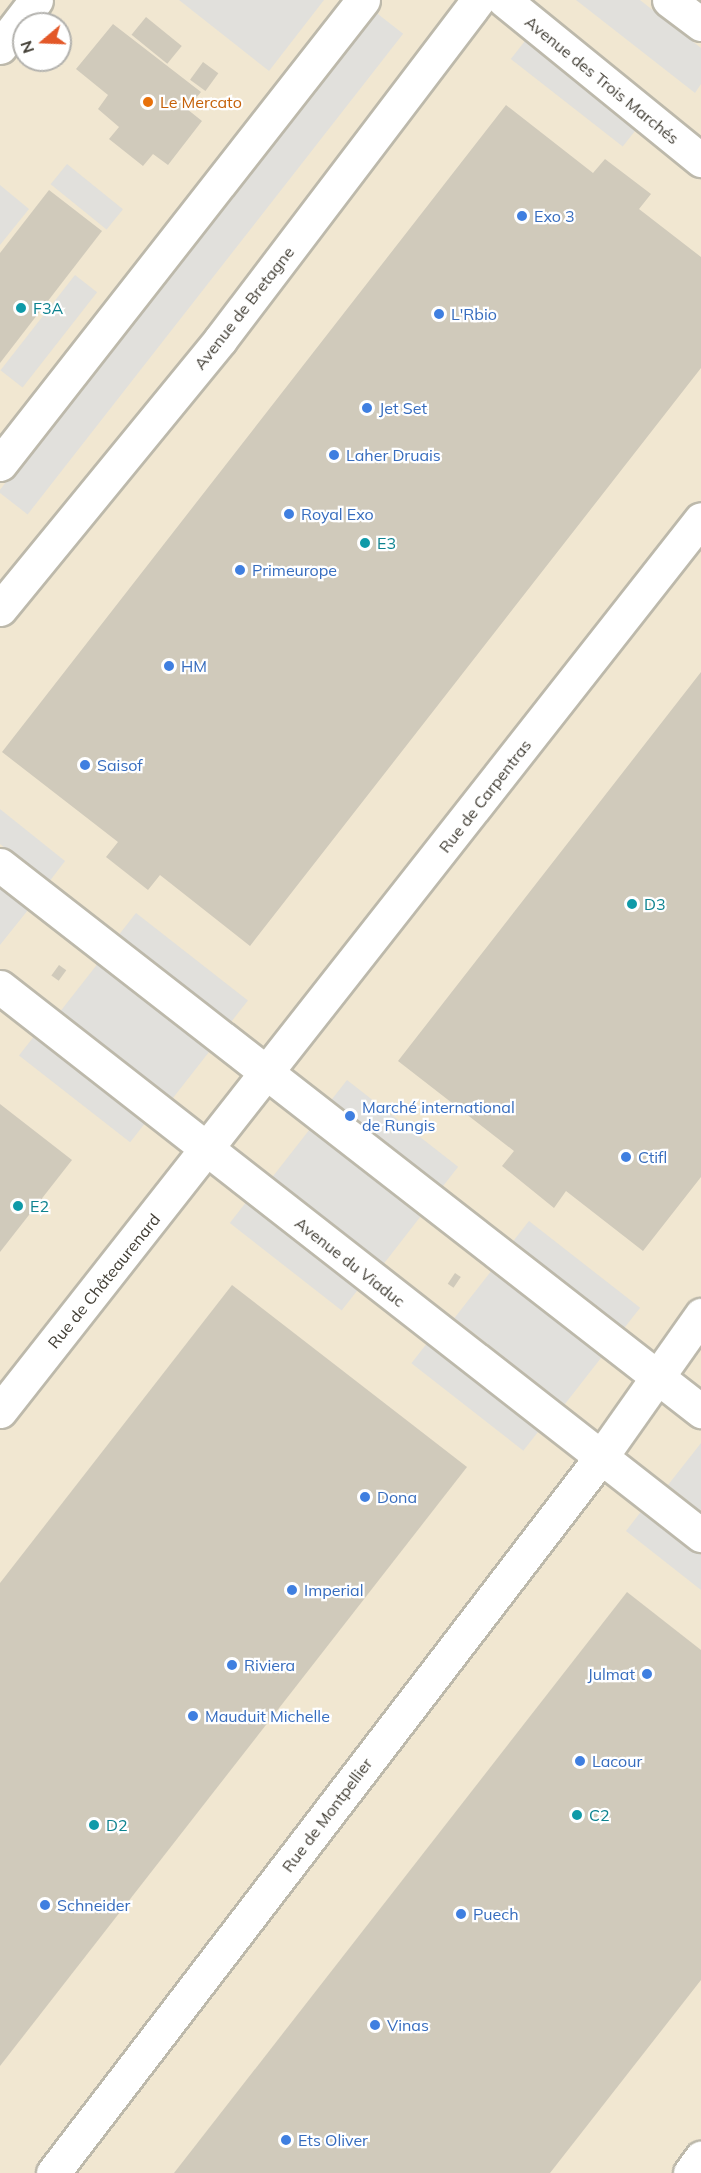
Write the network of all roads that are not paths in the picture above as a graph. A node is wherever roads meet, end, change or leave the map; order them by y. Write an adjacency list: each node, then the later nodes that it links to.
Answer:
1 (36, 0): 7 (lane)
2 (363, 0): 9 (lane)
3 (478, 0): 11 (lane, Avenue de Bretagne)
4 (504, 0): 8 (lane, Avenue des Trois Marchés)
5 (669, 0): 6 (lane)
6 (701, 24)
7 (4, 34)
8 (701, 160)
9 (0, 464)
10 (701, 519): 14 (lane, Rue de Carpentras)
11 (0, 609)
12 (0, 865): 14 (lane)
13 (0, 987): 15 (lane, Avenue du Viaduc)
14 (268, 1073): 15 (lane, Rue de Carpentras); 17 (lane)
15 (207, 1150): 18 (lane, Rue de Châteaurenard); 20 (lane, Avenue du Viaduc)
16 (701, 1315): 17 (lane, Rue de Montpellier)
17 (656, 1376): 19 (lane); 20 (lane, Rue de Montpellier)
18 (0, 1411)
19 (701, 1412)
20 (601, 1457): 21 (lane, Avenue du Viaduc); 23 (lane, Rue de Montpellier)
21 (701, 1535)
22 (701, 2158): 24 (lane)
23 (53, 2173)
24 (690, 2173)

